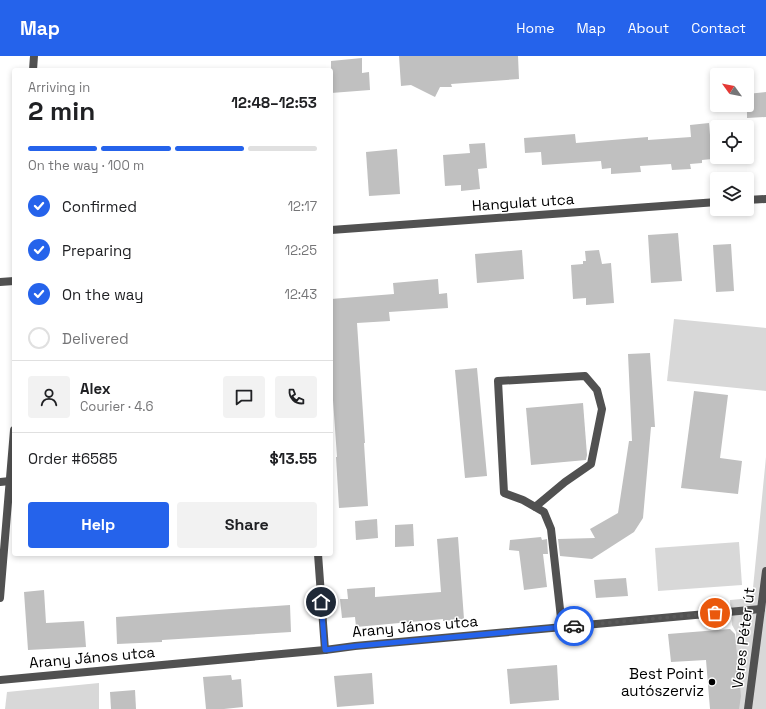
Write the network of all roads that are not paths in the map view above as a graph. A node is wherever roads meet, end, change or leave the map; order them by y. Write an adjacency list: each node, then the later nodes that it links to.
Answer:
1 (34, 56): 2 (street)
2 (33, 68)
3 (766, 199): 4 (street)
4 (754, 200)
5 (710, 203): 6 (street, Hangulat utca)
6 (333, 230)
7 (12, 281): 8 (street)
8 (0, 282)
9 (12, 455): 10 (street)
10 (10, 480): 11 (street); 15 (street)
11 (0, 482)
12 (535, 507): 12 (street); 17 (street)
13 (318, 556): 18 (street)
14 (766, 571): 16 (street, Veres Péter út)
15 (0, 598)
16 (761, 609): 17 (street, Arany János utca); 20 (street, Veres Péter út)
17 (562, 627): 18 (street, Arany János utca)
18 (325, 650): 19 (street, Arany János utca)
19 (0, 680)
20 (748, 709)

